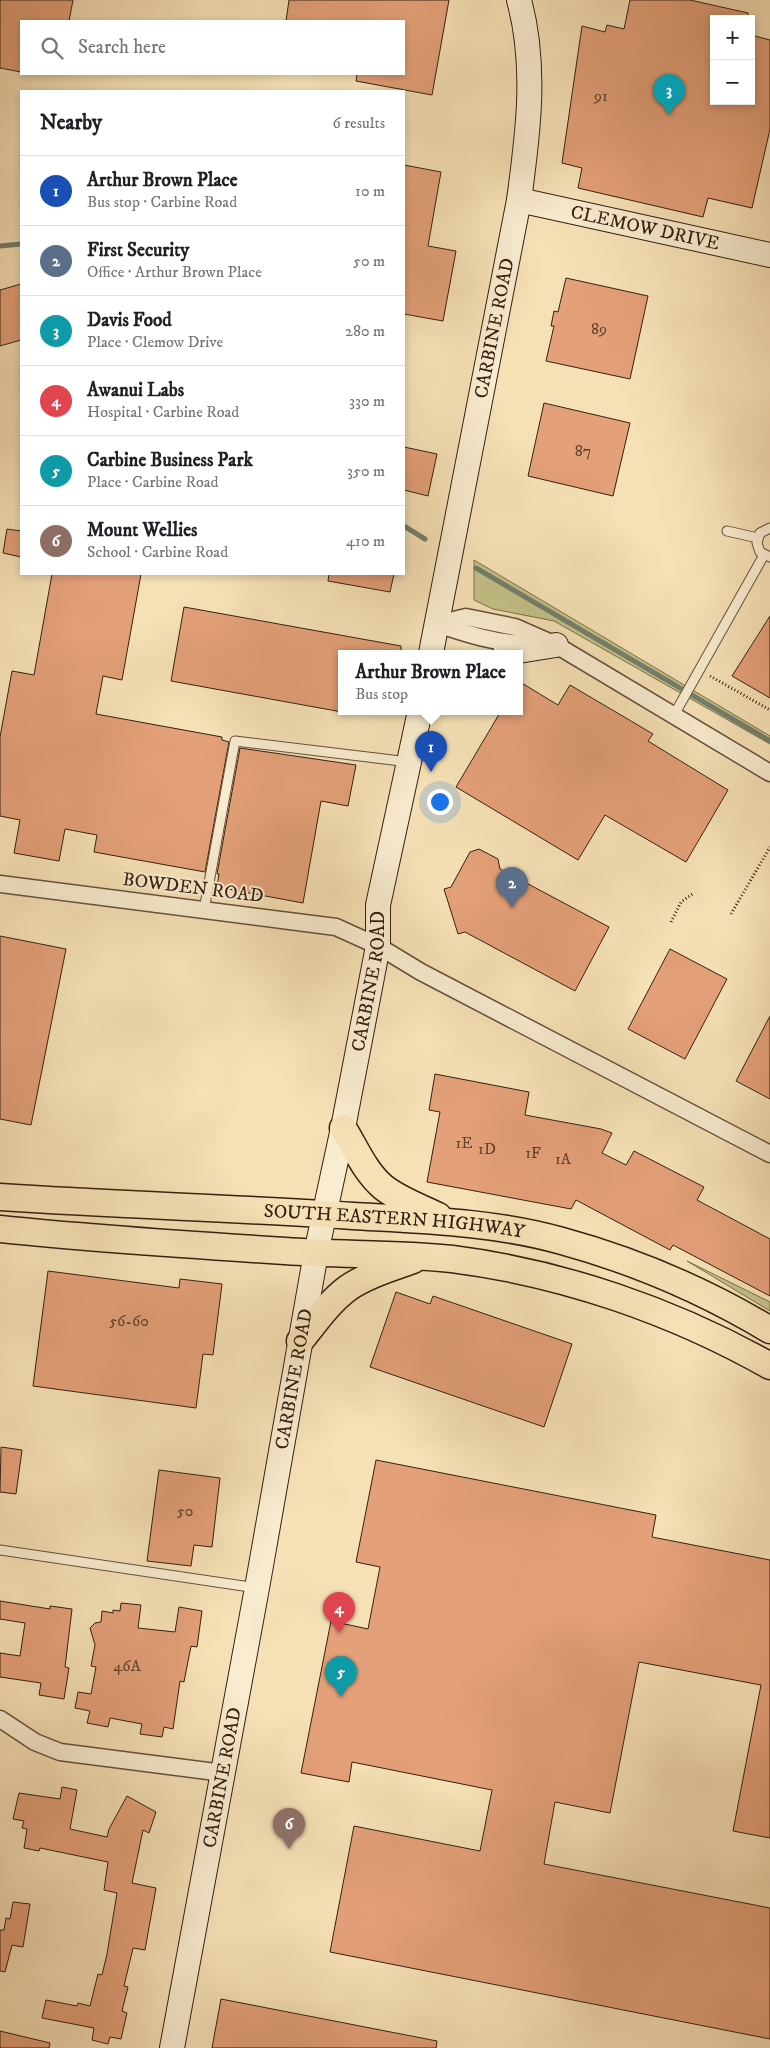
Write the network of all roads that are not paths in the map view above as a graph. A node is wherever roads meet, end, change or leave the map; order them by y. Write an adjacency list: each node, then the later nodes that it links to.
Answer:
1 (519, 0): 2 (main road, CARBINE ROAD)
2 (519, 200): 3 (main road, CLEMOW DRIVE); 8 (main road, CARBINE ROAD)
3 (770, 255)
4 (770, 528): 6 (lane)
5 (727, 531): 6 (lane)
6 (758, 538): 7 (lane)
7 (767, 556): 13 (lane)
8 (437, 624): 9 (street); 10 (main road, CARBINE ROAD)
9 (556, 645): 11 (main road); 13 (street)
10 (432, 650)
11 (523, 650)
12 (419, 715): 14 (main road, CARBINE ROAD)
13 (674, 715): 15 (street)
14 (409, 762): 17 (lane); 18 (main road, CARBINE ROAD)
15 (770, 773)
16 (0, 884): 17 (street, BOWDEN ROAD)
17 (204, 910): 18 (street, BOWDEN ROAD)
18 (378, 946): 19 (main road, CARBINE ROAD); 20 (street, BOWDEN ROAD)
19 (343, 1128): 22 (main road, CARBINE ROAD); 23 (main road)
20 (770, 1154)
21 (0, 1196): 22 (main road, SOUTH EASTERN HIGHWAY)
22 (325, 1214): 23 (main road, SOUTH EASTERN HIGHWAY); 25 (main road, CARBINE ROAD)
23 (453, 1223): 27 (main road, SOUTH EASTERN HIGHWAY)
24 (0, 1229): 25 (main road, SOUTH EASTERN HIGHWAY)
25 (316, 1253): 26 (main road, SOUTH EASTERN HIGHWAY); 28 (main road, CARBINE ROAD)
26 (420, 1256): 28 (main road); 29 (main road, SOUTH EASTERN HIGHWAY)
27 (770, 1330)
28 (300, 1341): 31 (main road, CARBINE ROAD)
29 (770, 1366)
30 (0, 1550): 31 (lane)
31 (257, 1588): 33 (main road, CARBINE ROAD)
32 (0, 1719): 33 (street)
33 (223, 1773): 34 (main road, CARBINE ROAD)
34 (172, 2048)

